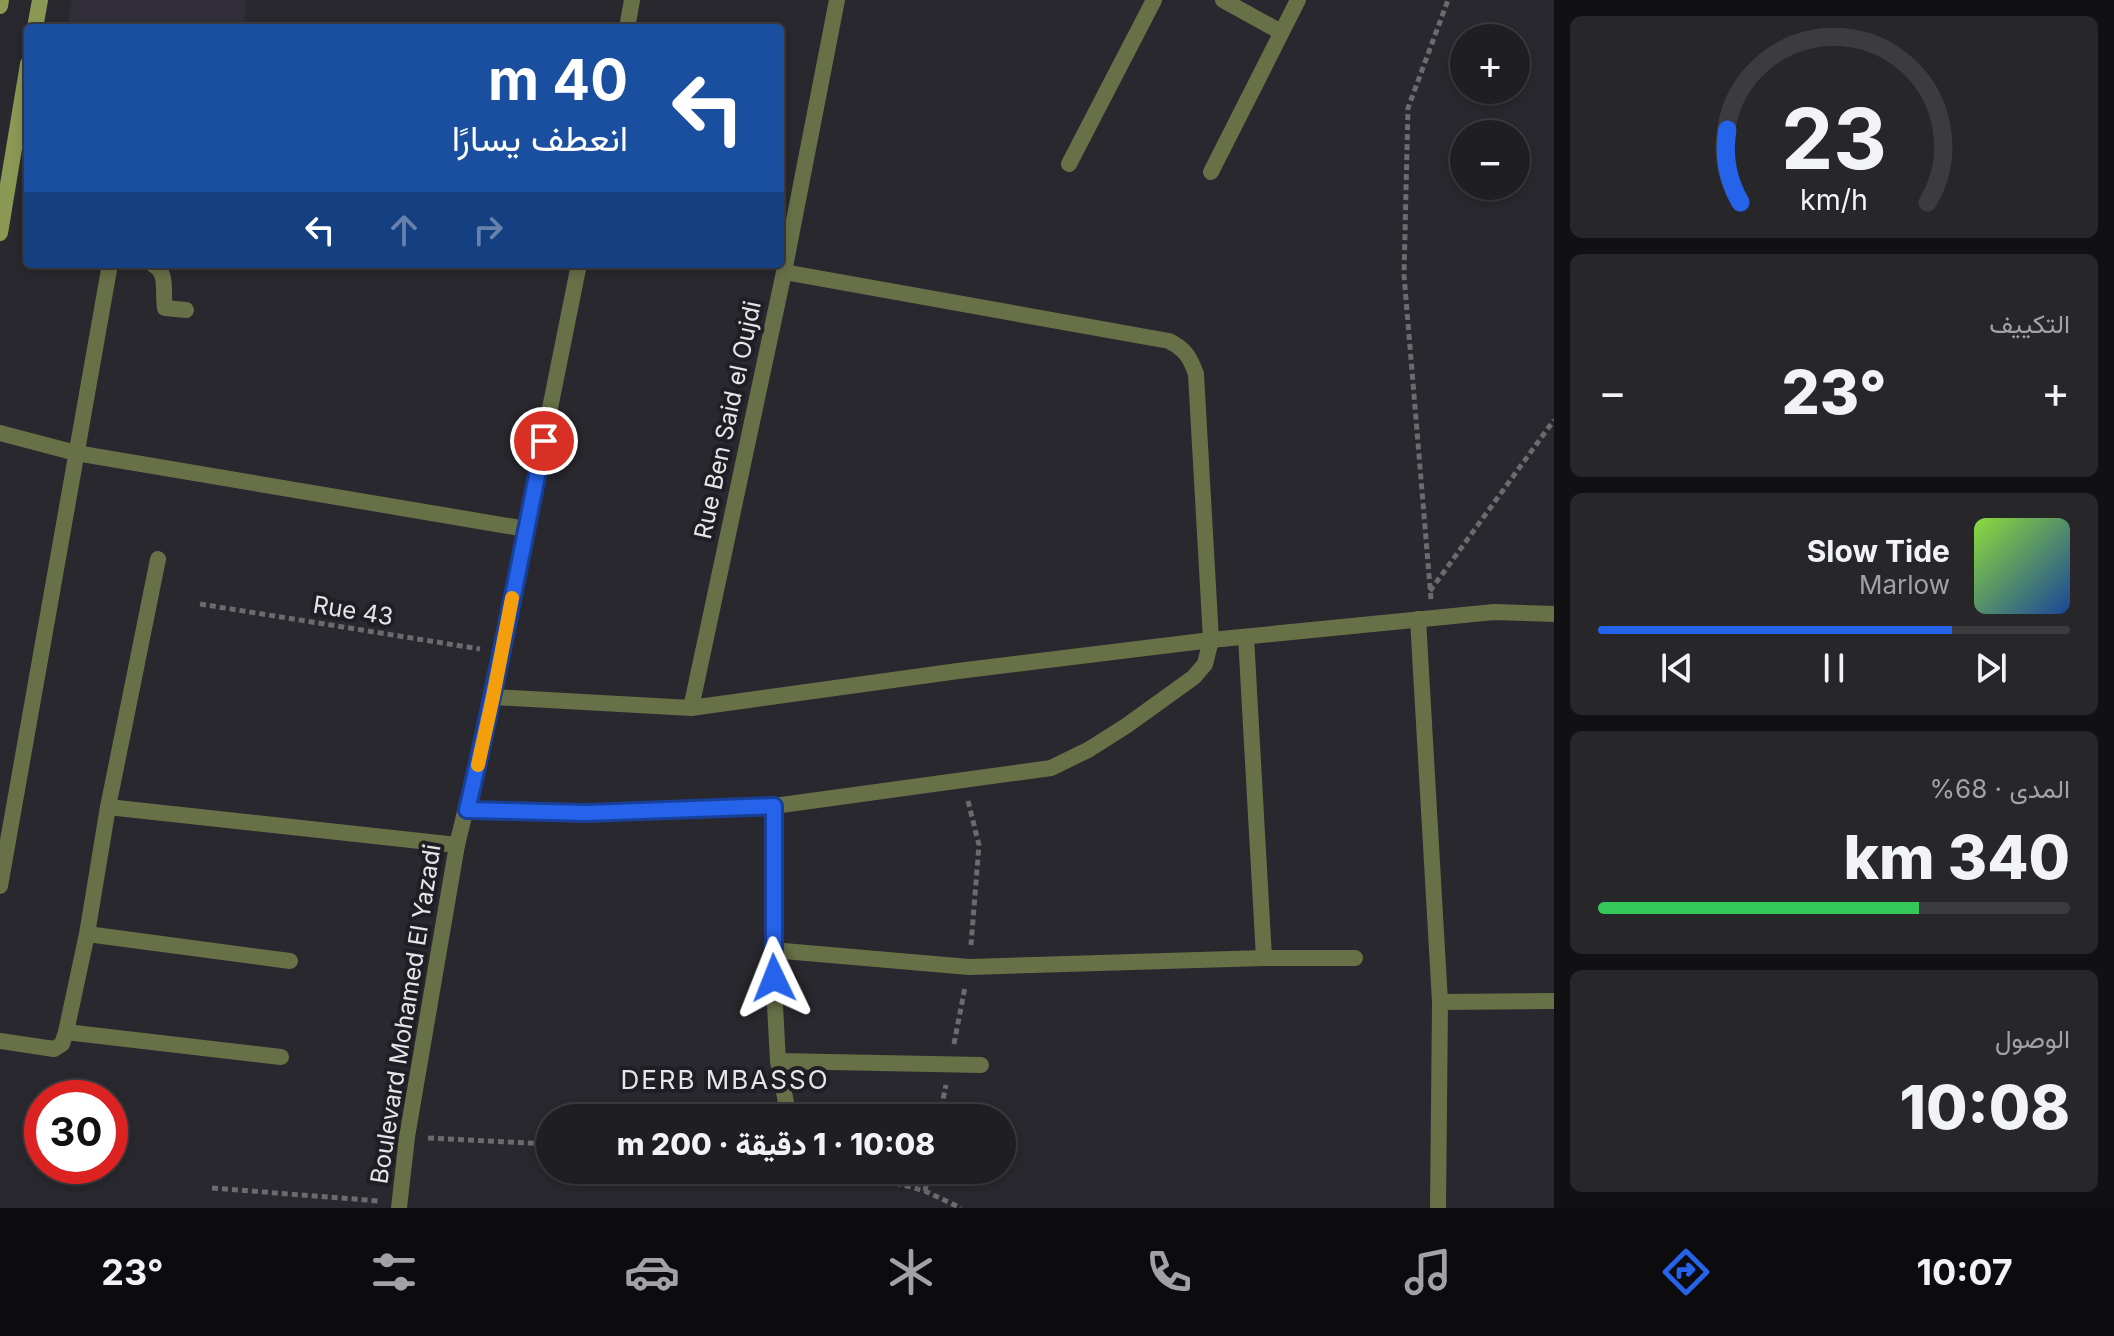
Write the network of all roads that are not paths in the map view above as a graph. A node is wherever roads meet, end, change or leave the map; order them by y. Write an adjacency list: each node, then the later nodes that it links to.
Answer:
1 (1, 0): 8 (main road)
2 (40, 0): 9 (main road)
3 (632, 0): 10 (street)
4 (837, 0): 19 (street, Rue Ben Said el Oujdi)
5 (1154, 0): 13 (street)
6 (1223, 0): 11 (street)
7 (1298, 0): 11 (street)
8 (0, 6)
9 (36, 24)
10 (628, 24)
11 (1281, 32): 14 (street)
12 (24, 95): 15 (main road)
13 (1069, 164)
14 (1211, 172)
15 (0, 233)
16 (109, 268): 22 (street)
17 (159, 268): 20 (street)
18 (578, 268): 23 (street, Boulevard Mohamed El Yazadi)
19 (784, 272): 28 (street); 30 (street, Rue Ben Said el Oujdi)
20 (186, 310)
21 (0, 433): 22 (street)
22 (76, 453): 23 (street); 35 (street)
23 (526, 529): 29 (street, Boulevard Mohamed El Yazadi)
24 (158, 559): 32 (street)
25 (1554, 614): 26 (street)
26 (1426, 618): 27 (street); 42 (street)
27 (1246, 637): 28 (street); 38 (street)
28 (1211, 640): 30 (street); 31 (street)
29 (493, 697): 30 (street); 33 (street, Boulevard Mohamed El Yazadi)
30 (691, 708)
31 (774, 806): 33 (street); 37 (street)
32 (108, 807): 34 (street); 36 (street)
33 (467, 810): 34 (street, Boulevard Mohamed El Yazadi)
34 (457, 845): 49 (street, Boulevard Mohamed El Yazadi)
35 (0, 886)
36 (87, 934): 40 (street); 43 (street)
37 (772, 950): 38 (street); 46 (street)
38 (1264, 958): 39 (street)
39 (1355, 958)
40 (290, 961)
41 (1554, 1001): 42 (street)
42 (1440, 1002): 50 (street)
43 (66, 1032): 44 (street); 45 (street)
44 (0, 1041)
45 (281, 1057)
46 (778, 1061): 47 (street); 48 (street)
47 (981, 1065)
48 (786, 1104)
49 (400, 1205)
50 (1438, 1208)

